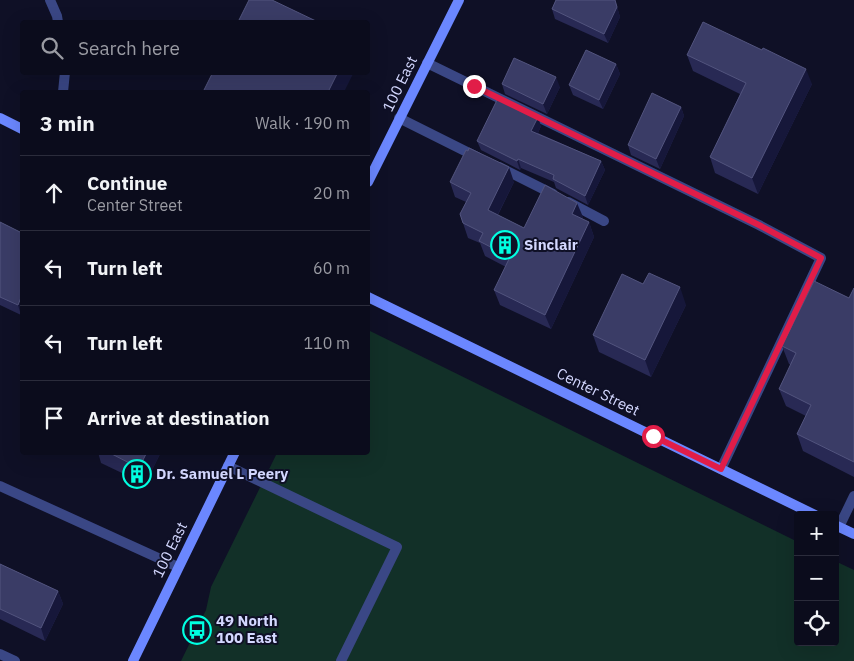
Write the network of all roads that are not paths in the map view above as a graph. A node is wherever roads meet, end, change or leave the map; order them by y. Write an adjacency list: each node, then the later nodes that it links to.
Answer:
1 (50, 0): 3 (street)
2 (459, 0): 4 (main road, 100 East)
3 (58, 20)
4 (427, 63): 8 (main road, 100 East); 15 (street)
5 (65, 75): 6 (street)
6 (63, 90)
7 (0, 118): 9 (main road)
8 (400, 118): 10 (main road, 100 East); 11 (street)
9 (20, 128)
10 (370, 178)
11 (604, 221)
12 (370, 298): 15 (main road, Center Street)
13 (234, 455): 14 (main road, 100 East)
14 (228, 466): 22 (main road, 100 East); 26 (street)
15 (721, 469): 18 (main road, Center Street)
16 (0, 486): 22 (street)
17 (854, 496): 19 (street)
18 (807, 511)
19 (839, 522)
20 (839, 527): 21 (main road)
21 (854, 534)
22 (178, 568): 25 (main road, 100 East)
23 (0, 654): 24 (street)
24 (15, 661)
25 (133, 661)
26 (342, 661)

